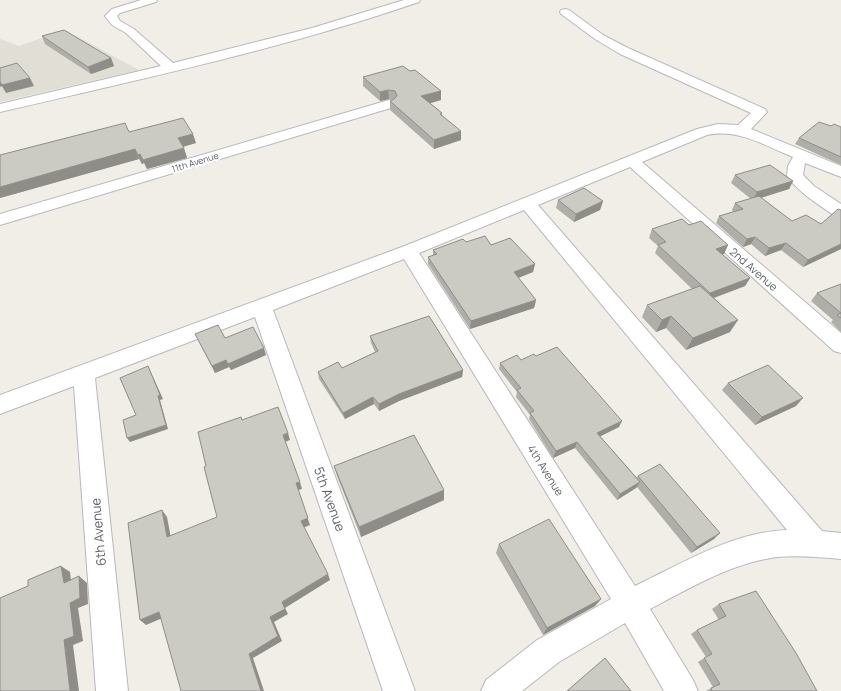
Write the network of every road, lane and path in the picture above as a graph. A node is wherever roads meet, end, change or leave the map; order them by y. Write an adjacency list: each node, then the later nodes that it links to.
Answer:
1 (152, 0): 4 (street)
2 (416, 0): 4 (street)
3 (565, 12): 7 (street)
4 (170, 68): 6 (street)
5 (389, 104): 13 (street, 11th Avenue)
6 (0, 108)
7 (741, 130): 8 (street); 9 (street)
8 (801, 156): 10 (street); 12 (street)
9 (630, 160): 11 (street); 16 (street, 2nd Avenue)
10 (841, 172)
11 (527, 203): 14 (street); 19 (street)
12 (841, 212)
13 (0, 220)
14 (408, 251): 15 (street); 20 (street, 4th Avenue)
15 (262, 307): 17 (street); 22 (street, 5th Avenue)
16 (841, 345)
17 (84, 373): 18 (street); 21 (street, 6th Avenue)
18 (0, 405)
19 (828, 545): 20 (street)
20 (630, 604): 23 (street); 24 (street, 4th Avenue)
21 (112, 691)
22 (399, 691)
23 (496, 691)
24 (682, 691)

